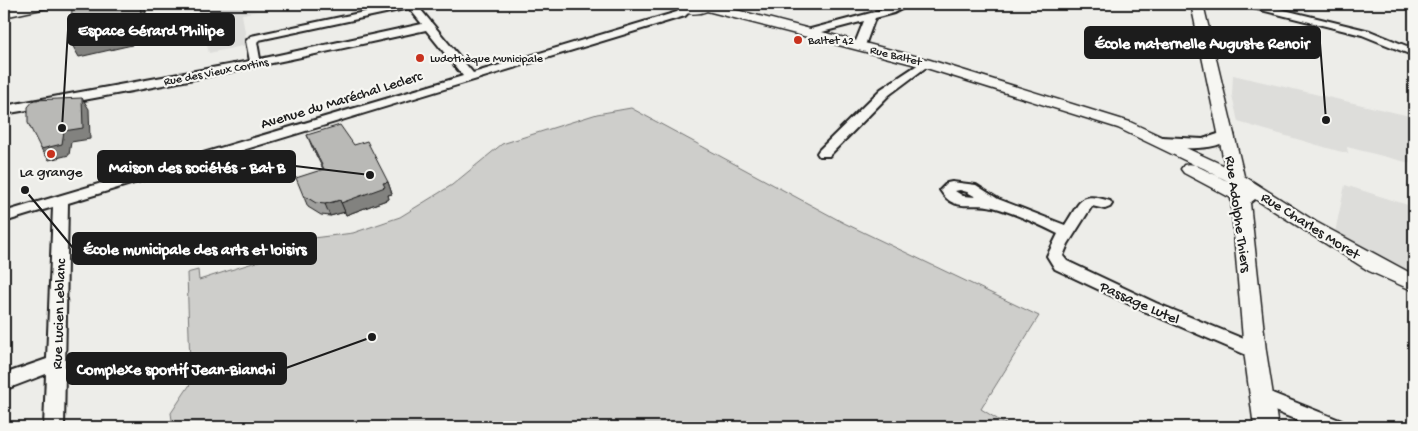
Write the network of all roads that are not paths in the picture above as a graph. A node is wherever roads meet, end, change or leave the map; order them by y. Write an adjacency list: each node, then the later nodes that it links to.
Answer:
1 (22, 4): 8 (street)
2 (47, 4): 10 (street)
3 (411, 4): 12 (street); 17 (street)
4 (906, 4): 11 (street)
5 (1197, 4): 21 (street, Rue Adolphe Thiers)
6 (1249, 4): 15 (street)
7 (706, 6): 9 (street, Rue Baltet); 13 (street, Rue Baltet)
8 (4, 8)
9 (682, 9): 18 (street, Avenue du Maréchal Leclerc)
10 (4, 13)
11 (871, 16): 13 (street); 14 (street)
12 (428, 26): 17 (street, Rue des Vieux Cortins); 18 (street)
13 (807, 33): 14 (street, Rue Baltet)
14 (860, 46): 16 (street, Rue Baltet)
15 (1414, 53)
16 (925, 63): 20 (street, Rue Baltet); 23 (street)
17 (256, 64): 19 (street, Rue des Vieux Cortins)
18 (471, 78): 25 (street, Avenue du Maréchal Leclerc)
19 (4, 110)
20 (1083, 112): 22 (street, Rue Baltet); 24 (street, Rue Baltet)
21 (1228, 135): 22 (street, Rue Baltet); 24 (street, Rue Adolphe Thiers)
22 (1161, 141): 24 (street, Rue Baltet)
23 (824, 153)
24 (1238, 186): 30 (street, Rue Charles Moret); 31 (street, Rue Adolphe Thiers)
25 (61, 200): 28 (street, Avenue du Maréchal Leclerc); 32 (street, Rue Lucien Leblanc)
26 (993, 202): 29 (street)
27 (1105, 204): 29 (street, Passage Lutel)
28 (4, 217)
29 (1068, 233): 31 (street, Passage Lutel)
30 (1414, 284)
31 (1255, 351): 34 (street, Rue Adolphe Thiers)
32 (57, 363): 33 (street); 35 (street, Rue Lucien Leblanc)
33 (4, 382)
34 (1262, 397): 36 (street, Rue Adolphe Thiers); 37 (street)
35 (54, 427)
36 (1266, 427)
37 (1335, 427)

